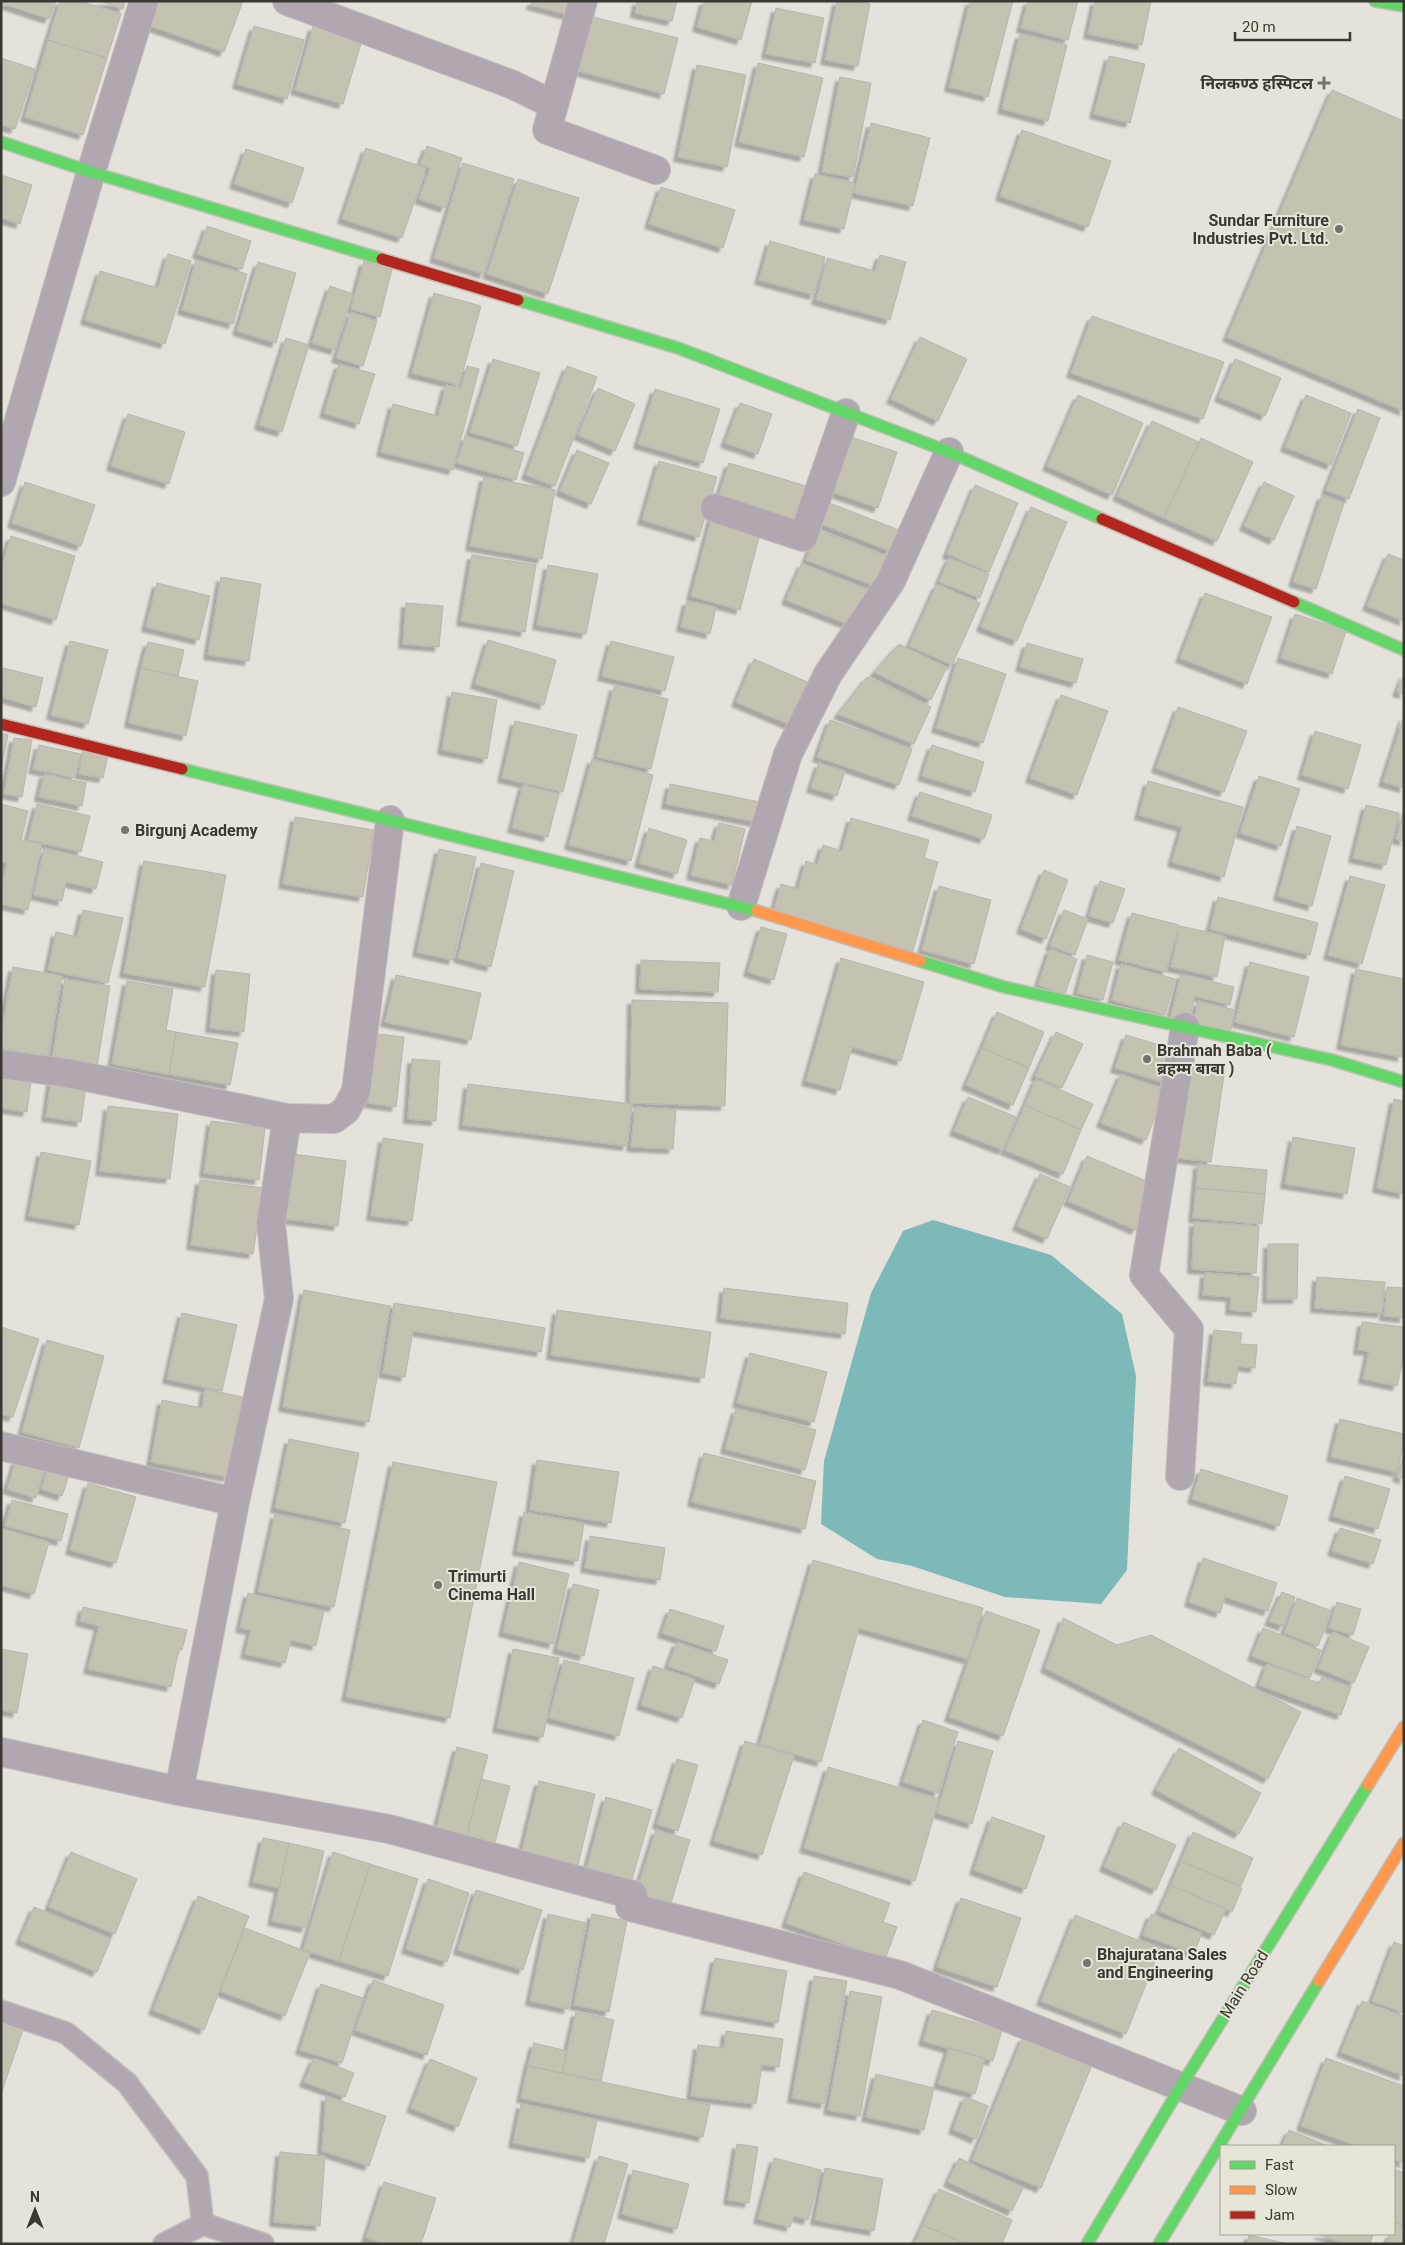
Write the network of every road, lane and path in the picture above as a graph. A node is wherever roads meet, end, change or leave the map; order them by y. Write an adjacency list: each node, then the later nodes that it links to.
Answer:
1 (144, 1): 9 (street)
2 (287, 1): 6 (street)
3 (583, 1): 6 (street)
4 (1375, 1): 5 (street)
5 (1404, 6)
6 (554, 105): 8 (street)
7 (1, 142): 9 (street)
8 (656, 170)
9 (91, 172): 10 (street); 12 (street)
10 (846, 413): 11 (street); 13 (street)
11 (949, 452): 14 (street); 17 (street)
12 (1, 482)
13 (715, 508)
14 (1404, 650)
15 (1, 724): 16 (street)
16 (390, 820): 17 (street); 21 (street)
17 (741, 906): 18 (street)
18 (1185, 1027): 20 (street); 23 (street)
19 (1, 1064): 21 (street)
20 (1404, 1082)
21 (287, 1118): 24 (street)
22 (1, 1446): 24 (street)
23 (1180, 1476)
24 (235, 1502): 27 (street)
25 (1404, 1727): 30 (street, Main Road)
26 (1, 1752): 27 (street)
27 (179, 1791): 30 (street)
28 (1404, 1843): 31 (street)
29 (1, 2011): 34 (lane)
30 (1181, 2086): 31 (street); 37 (street, Main Road)
31 (1242, 2111): 32 (street)
32 (1221, 2145)
33 (1220, 2146): 38 (street)
34 (203, 2224): 35 (lane); 36 (lane)
35 (164, 2244)
36 (263, 2244)
37 (1087, 2244)
38 (1159, 2244)

